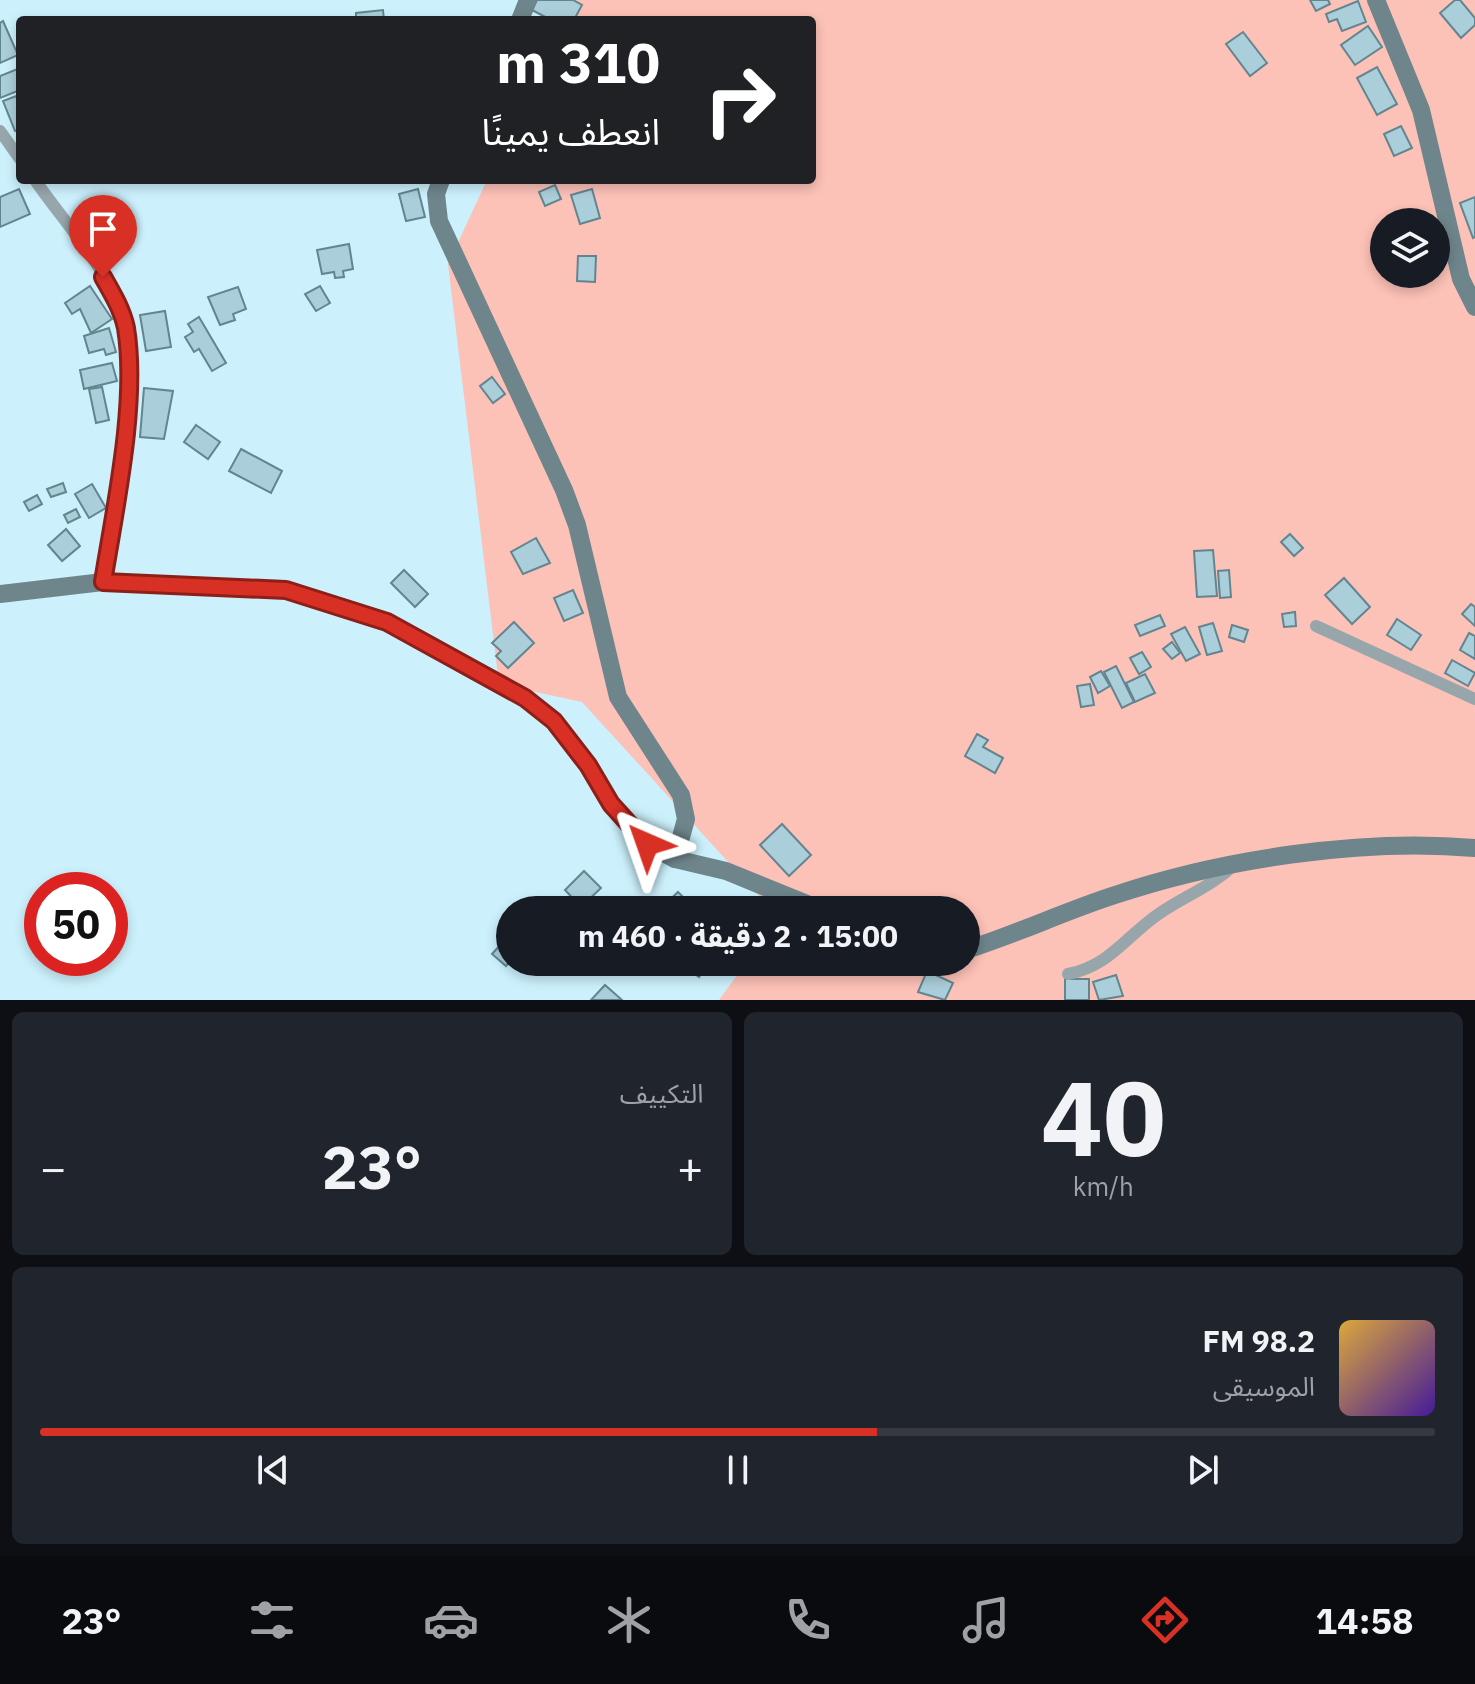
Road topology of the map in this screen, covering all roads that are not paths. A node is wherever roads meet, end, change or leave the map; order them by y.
1 (1376, 0) edge
2 (0, 131) edge
3 (16, 153) edge
4 (38, 184) edge
5 (440, 184) edge
6 (1475, 307) edge
7 (103, 582) junction
8 (0, 594) edge
9 (1316, 626) dead end
10 (1475, 699) edge
11 (1475, 848) edge
12 (675, 859) junction
13 (1235, 864) junction
14 (788, 896) edge
15 (980, 945) edge
16 (1068, 974) dead end

1 - 6 main road
2 - 3 street
4 - 7 street
5 - 12 main road
7 - 8 main road
7 - 12 main road
9 - 10 street
11 - 13 main road
12 - 14 main road
13 - 15 main road
13 - 16 street

